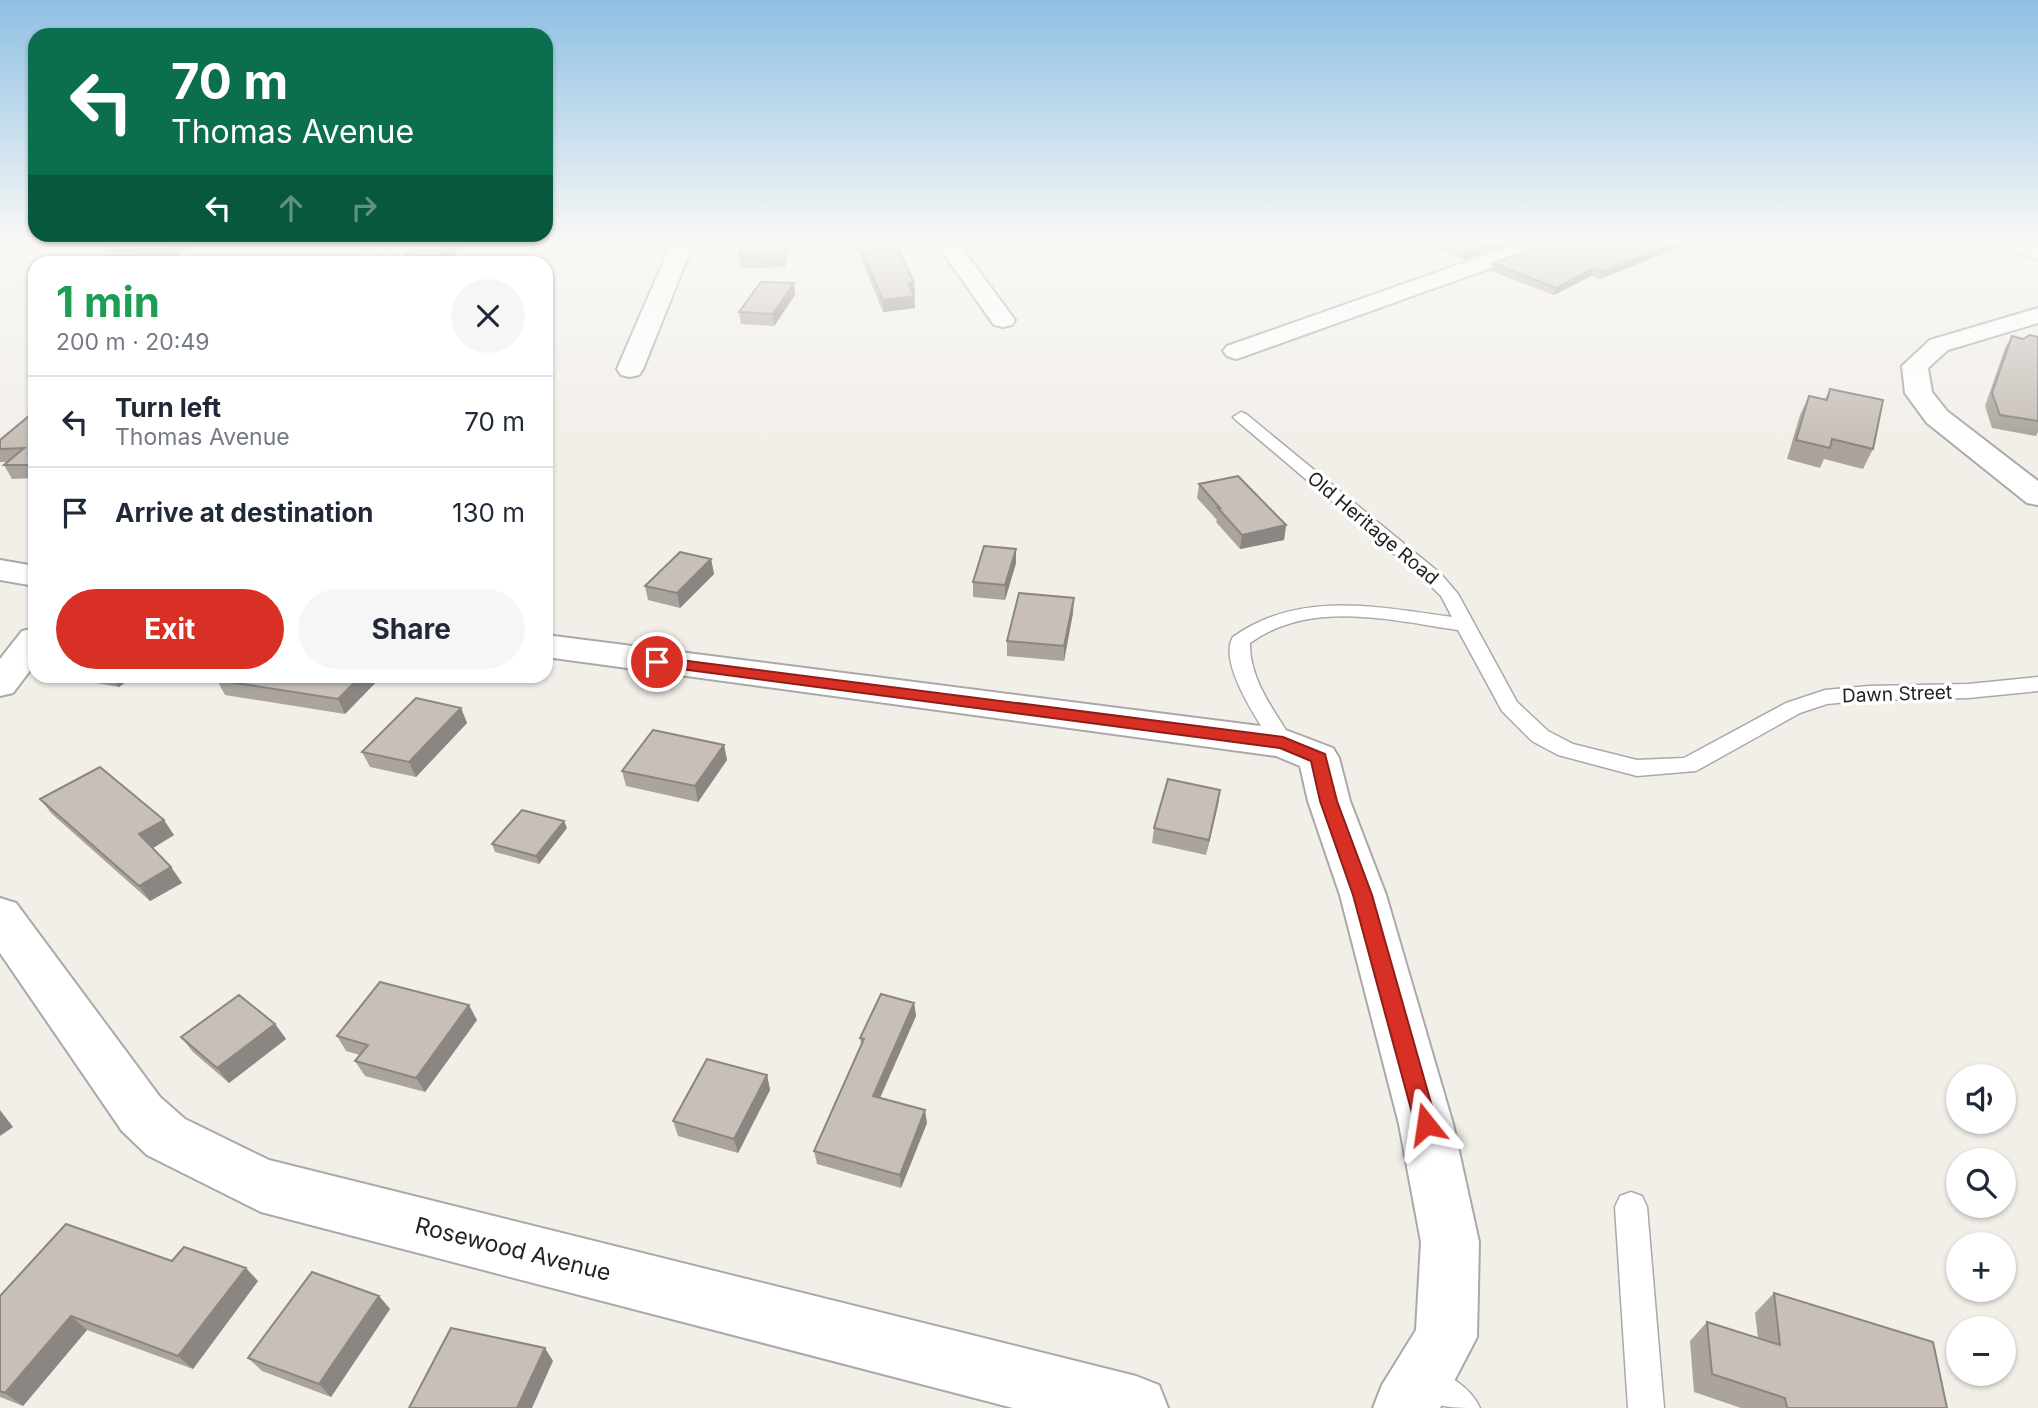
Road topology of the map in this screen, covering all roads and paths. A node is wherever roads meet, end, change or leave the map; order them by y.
1 (655, 310) edge
2 (996, 310) edge
3 (1352, 310) edge
4 (2038, 316) edge
5 (1003, 320) dead end
6 (1236, 351) dead end
7 (630, 369) dead end
8 (1241, 417) dead end
9 (2038, 496) edge
10 (0, 570) edge
11 (28, 575) edge
12 (1465, 625) junction
13 (553, 647) edge
14 (28, 648) edge
15 (0, 684) edge
16 (2038, 684) edge
17 (1301, 750) junction
18 (1688, 766) joint
19 (0, 916) edge
20 (1631, 1207) dead end
21 (1430, 1399) edge
22 (1136, 1408) edge
23 (1646, 1408) edge

1 - 7 street
2 - 5 street
3 - 6 street
4 - 9 street
8 - 12 lane, Old Heritage Road
10 - 11 street
12 - 17 lane
12 - 18 lane, Old Heritage Road
13 - 17 street
14 - 15 street
16 - 18 lane, Dawn Street
17 - 21 street
19 - 22 street, Rosewood Avenue
20 - 23 lane

